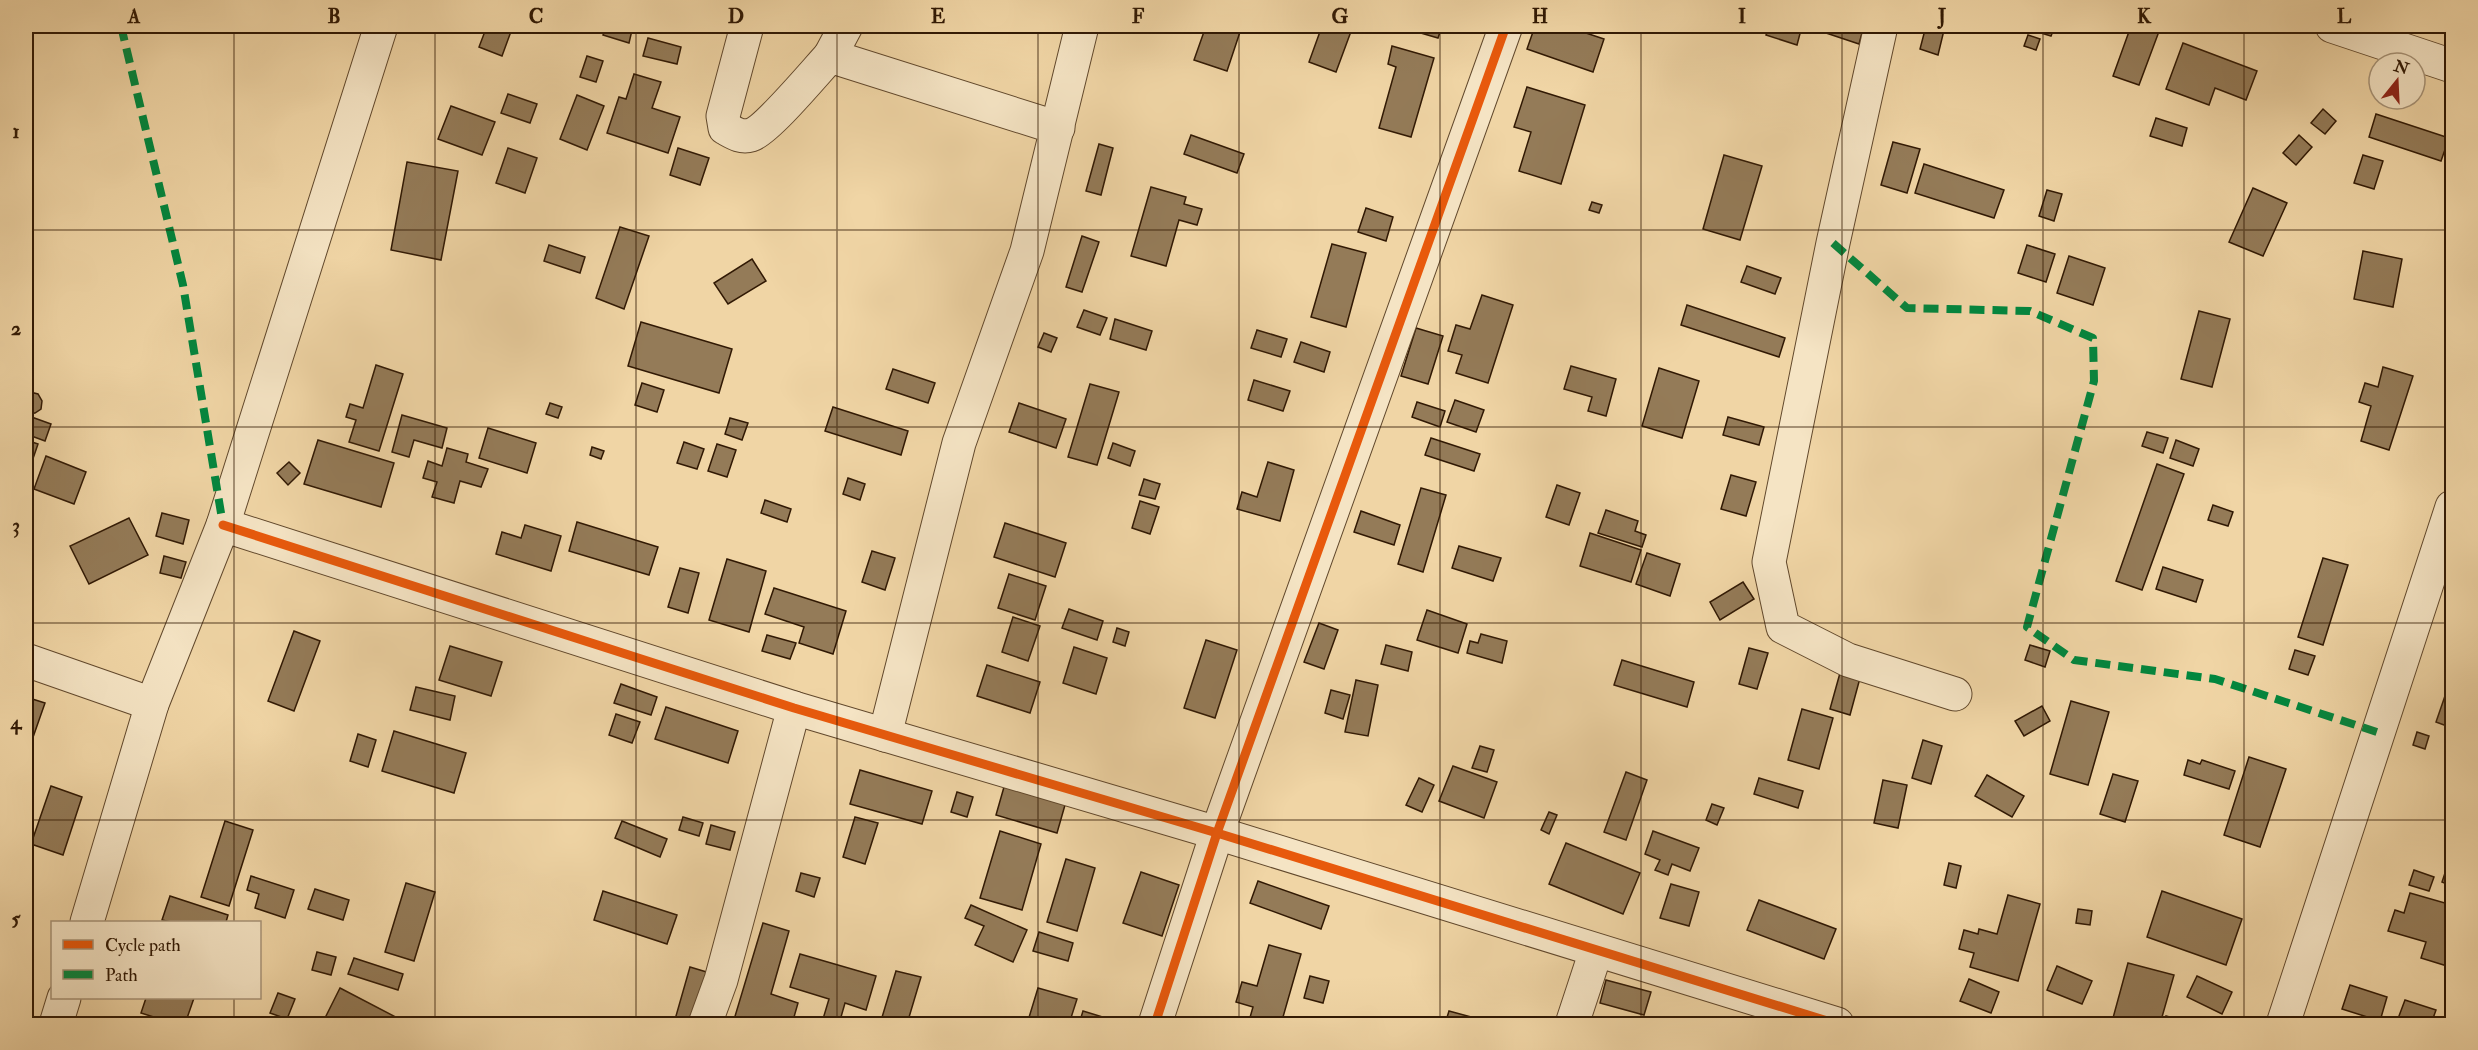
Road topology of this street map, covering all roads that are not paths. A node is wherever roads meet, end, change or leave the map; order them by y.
1 (381, 26) edge
2 (747, 26) edge
3 (846, 26) edge
4 (1082, 26) edge
5 (1506, 26) edge
6 (1881, 26) edge
7 (2332, 26) edge
8 (830, 56) junction
9 (2452, 66) edge
10 (1058, 128) junction
11 (2452, 507) edge
12 (223, 525) junction
13 (26, 660) edge
14 (1955, 694) dead end
15 (152, 704) junction
16 (795, 708) junction
17 (885, 735) junction
18 (1217, 833) junction
19 (87, 921) edge
20 (1596, 951) junction
21 (64, 999) edge
22 (56, 1024) edge
23 (705, 1024) edge
24 (1155, 1024) edge
25 (1572, 1024) edge
26 (1837, 1024) edge
27 (2283, 1024) edge

1 - 12 street
2 - 8 street
3 - 8 street
4 - 10 street
5 - 18 street
6 - 14 street
7 - 9 street
8 - 10 street
10 - 17 street
11 - 27 street
12 - 15 street
12 - 16 street
13 - 15 street
15 - 19 street
16 - 17 street
16 - 23 street
17 - 18 street
18 - 20 street
18 - 24 street
20 - 25 street
20 - 26 street
21 - 22 street

